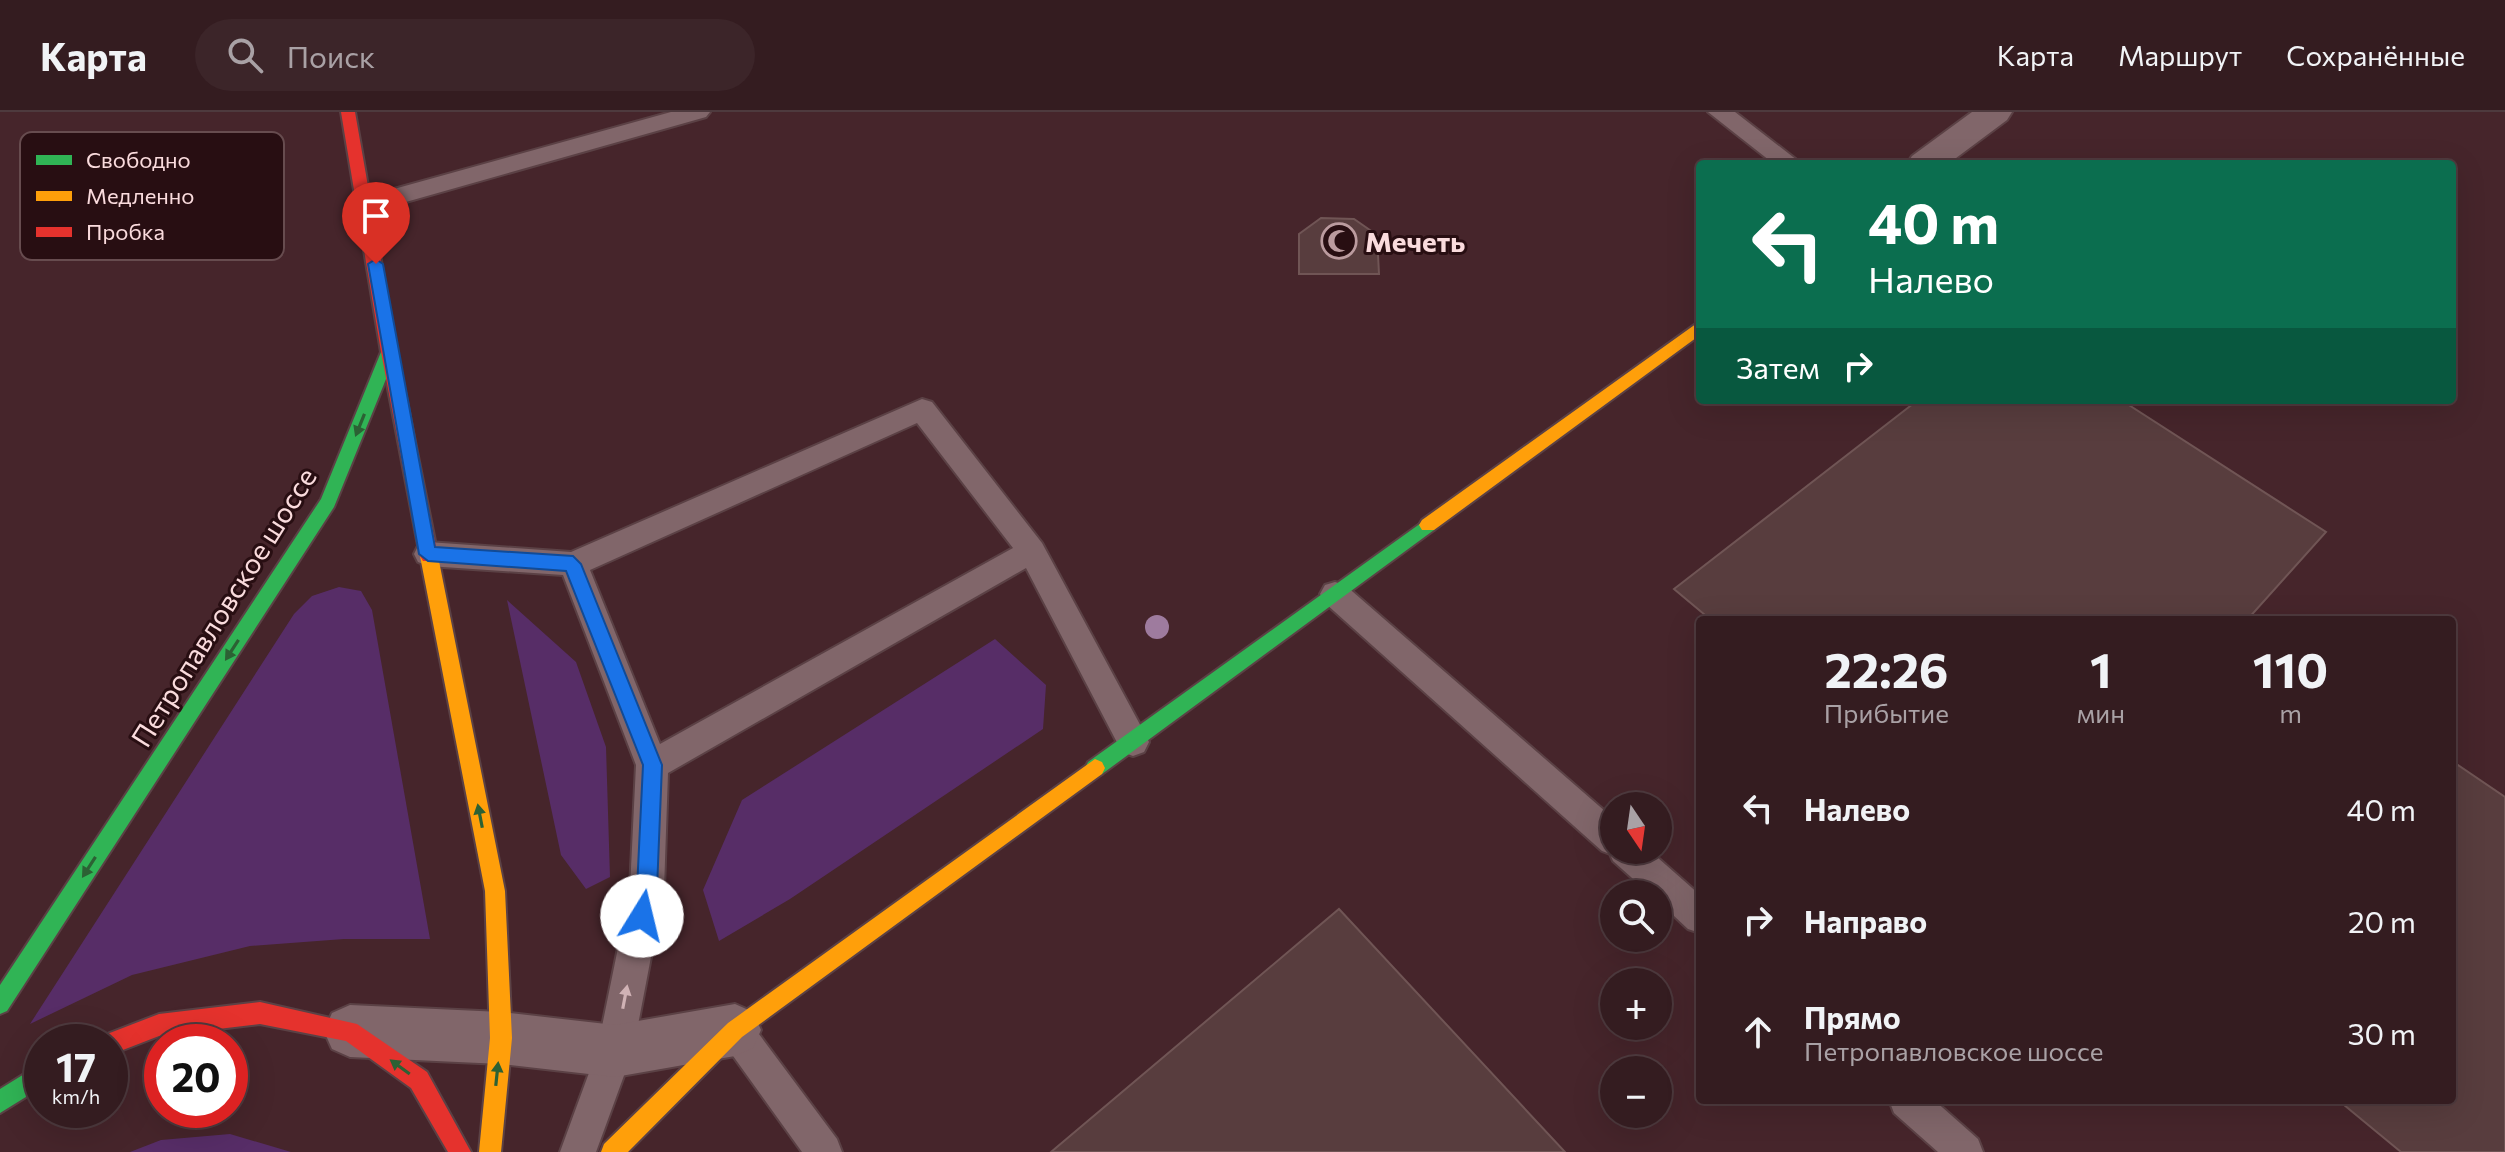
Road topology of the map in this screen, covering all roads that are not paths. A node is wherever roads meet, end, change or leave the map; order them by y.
1 (348, 112) edge
2 (698, 112) edge
3 (1720, 112) edge
4 (1995, 112) edge
5 (1785, 160) edge
6 (1929, 160) edge
7 (367, 205) junction
8 (1696, 330) edge
9 (389, 352) junction
10 (1032, 551) junction
11 (428, 554) junction
12 (573, 564) junction
13 (1335, 594) junction
14 (1133, 742) junction
15 (652, 765) junction
16 (1600, 828) edge
17 (1641, 864) edge
18 (1696, 913) edge
19 (0, 1004) edge
20 (735, 1030) junction
21 (350, 1031) junction
22 (128, 1037) edge
23 (501, 1038) junction
24 (615, 1051) junction
25 (24, 1086) edge
26 (0, 1102) edge
27 (1911, 1104) edge
28 (460, 1152) edge
29 (490, 1152) edge
30 (578, 1152) edge
31 (612, 1152) edge
32 (824, 1152) edge
33 (1965, 1152) edge

1 - 7 main road
2 - 7 lane
3 - 5 lane
4 - 6 street
7 - 9 main road
8 - 13 main road
9 - 11 main road
9 -> 19 main road, Петропавловское шоссе
10 - 12 lane
10 - 14 lane
10 - 15 lane
11 - 12 lane
23 -> 11 main road
12 - 15 lane
13 - 14 main road
13 - 16 lane
14 - 20 main road
24 -> 15 lane
17 - 18 lane
20 - 24 street
20 - 31 main road
20 - 32 lane
21 - 22 main road
21 - 23 street
28 -> 21 main road
23 - 24 street
29 -> 23 main road
24 - 30 lane
25 - 26 main road
27 - 33 lane

